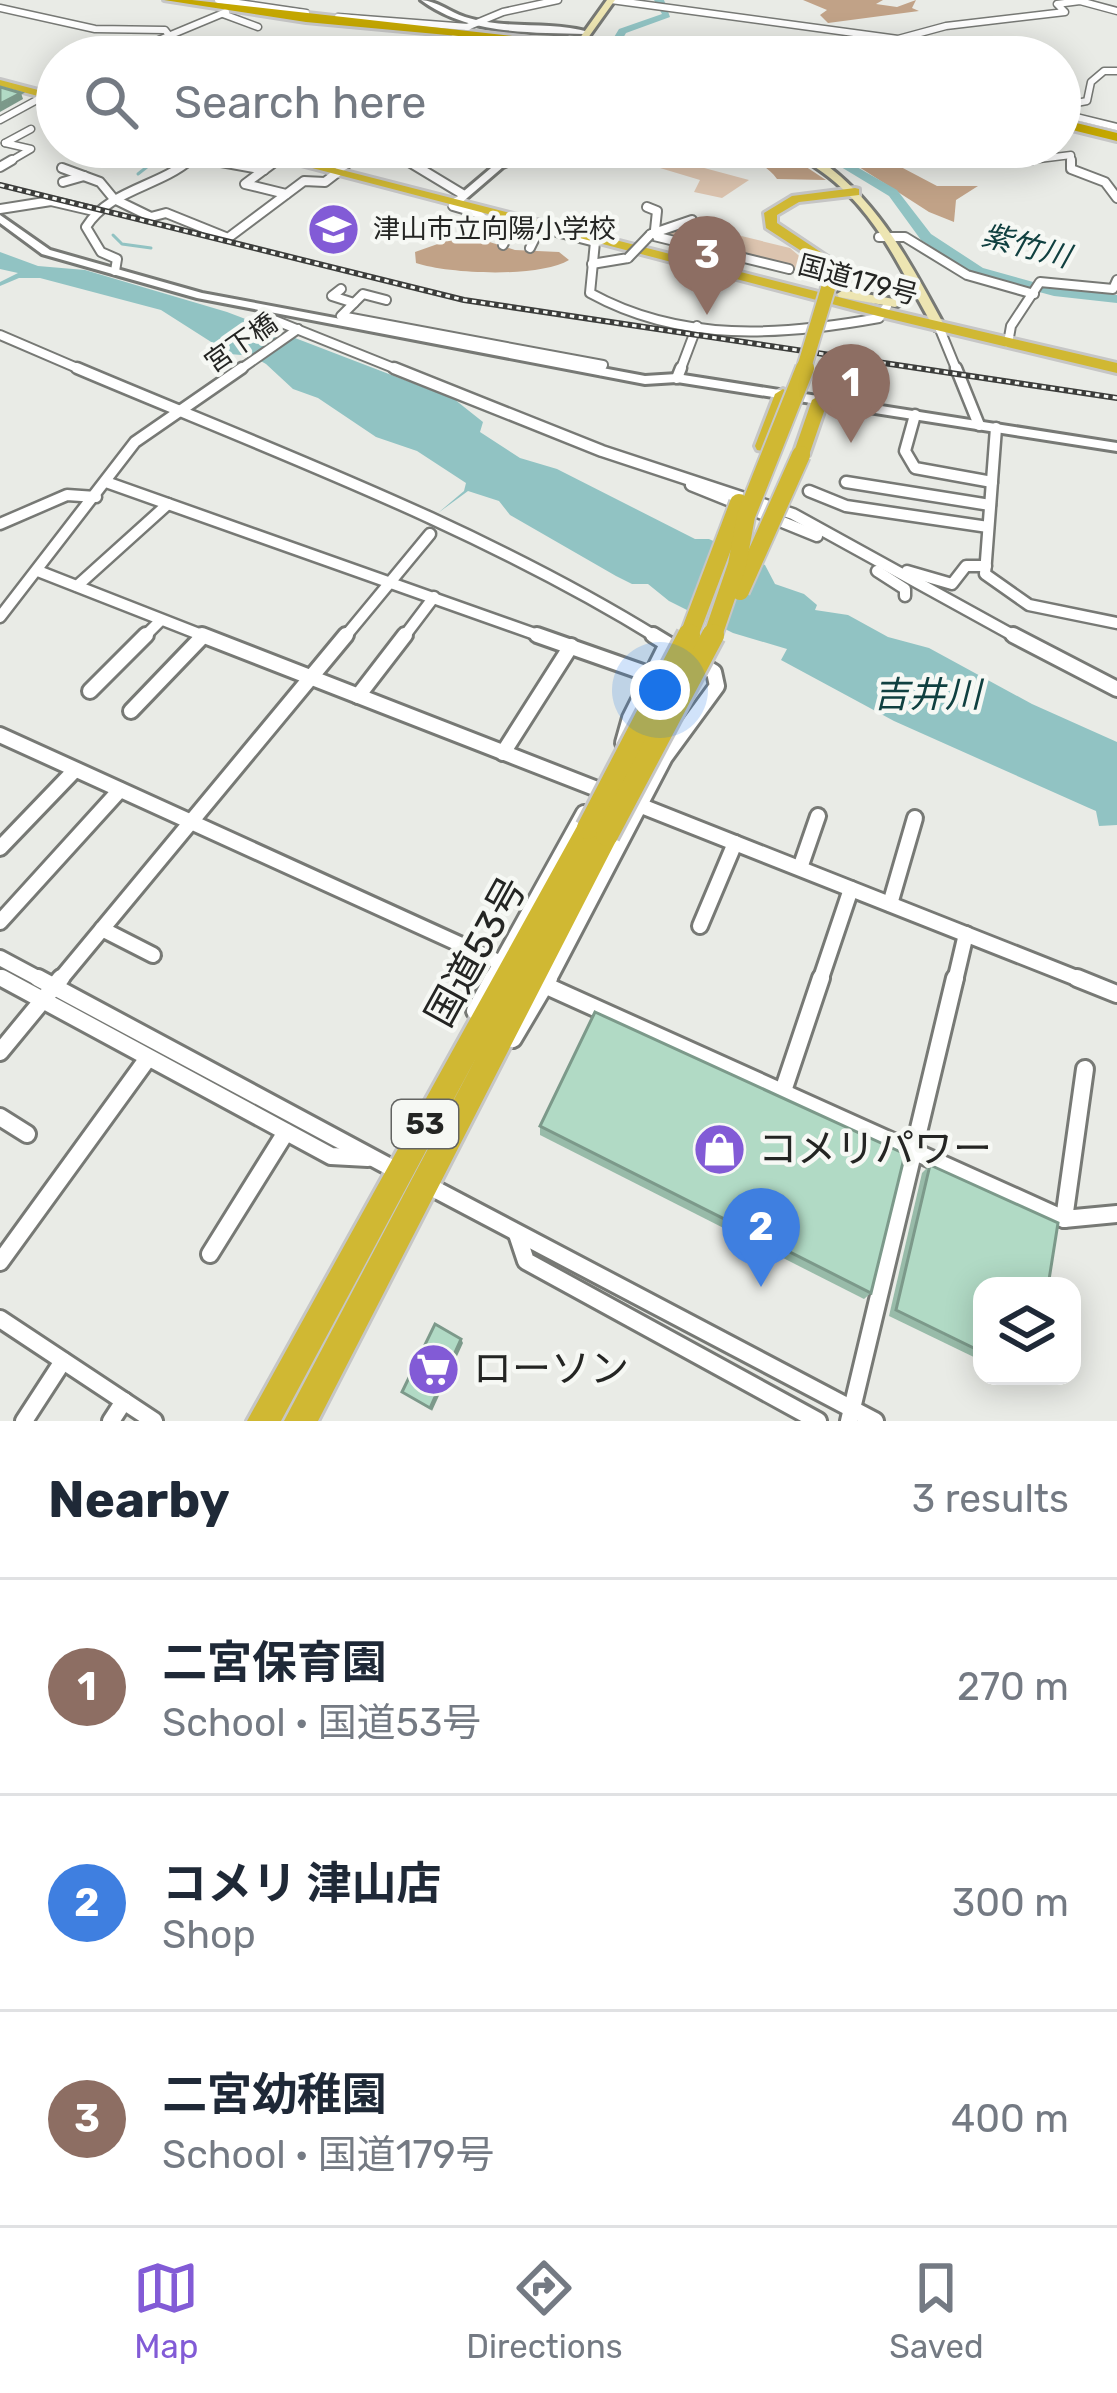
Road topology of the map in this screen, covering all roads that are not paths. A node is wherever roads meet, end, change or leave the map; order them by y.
1 (169, 0) edge
2 (189, 0) edge
3 (218, 0) edge
4 (297, 0) edge
5 (425, 0) edge
6 (558, 0) edge
7 (611, 0) edge
8 (248, 2) edge
9 (0, 8) edge
10 (277, 9) junction
11 (1117, 11) edge
12 (470, 25) junction
13 (258, 27) dead end
14 (585, 32) junction
15 (171, 35) joint
16 (453, 36) edge
17 (463, 36) edge
18 (582, 36) edge
19 (876, 36) edge
20 (909, 36) edge
21 (1117, 71) edge
22 (0, 86) edge
23 (36, 93) edge
24 (36, 103) edge
25 (1081, 104) edge
26 (0, 120) edge
27 (1081, 122) edge
28 (1081, 125) edge
29 (31, 129) dead end
30 (1117, 134) edge
31 (3, 144) edge
32 (0, 167) edge
33 (62, 168) dead end
34 (178, 168) edge
35 (256, 168) edge
36 (267, 168) edge
37 (337, 168) joint
38 (418, 168) edge
39 (498, 168) edge
40 (826, 168) edge
41 (1071, 168) edge
42 (264, 170) junction
43 (84, 176) junction
44 (63, 182) dead end
45 (855, 192) junction
46 (286, 194) junction
47 (1117, 198) edge
48 (113, 199) junction
49 (460, 199) junction
50 (647, 207) dead end
51 (98, 212) junction
52 (0, 213) edge
53 (692, 220) dead end
54 (512, 228) junction
55 (540, 228) junction
56 (0, 229) edge
57 (652, 232) junction
58 (16, 233) junction
59 (883, 237) junction
60 (598, 238) junction
61 (503, 245) dead end
62 (530, 248) dead end
63 (592, 264) junction
64 (789, 269) dead end
65 (115, 271) junction
66 (1117, 280) edge
67 (908, 288) junction
68 (340, 289) dead end
69 (1037, 289) junction
70 (836, 290) junction
71 (386, 300) dead end
72 (354, 303) junction
73 (885, 309) junction
74 (262, 310) junction
75 (932, 319) junction
76 (373, 326) junction
77 (697, 326) junction
78 (298, 329) junction
79 (0, 335) edge
80 (1009, 339) junction
81 (1117, 358) edge
82 (1117, 368) edge
83 (677, 378) junction
84 (783, 394) junction
85 (820, 400) junction
86 (176, 414) junction
87 (915, 415) junction
88 (979, 425) junction
89 (996, 428) junction
90 (1117, 447) edge
91 (635, 461) junction
92 (106, 482) junction
93 (846, 482) dead end
94 (992, 482) junction
95 (809, 491) dead end
96 (96, 497) junction
97 (168, 504) junction
98 (990, 506) junction
99 (0, 524) edge
100 (988, 527) junction
101 (430, 534) dead end
102 (846, 550) junction
103 (865, 555) junction
104 (986, 566) junction
105 (38, 571) junction
106 (391, 582) junction
107 (77, 586) junction
108 (905, 596) dead end
109 (434, 597) junction
110 (0, 617) edge
111 (161, 620) junction
112 (1117, 623) edge
113 (702, 632) junction
114 (203, 636) junction
115 (572, 646) junction
116 (665, 646) junction
117 (651, 675) junction
118 (311, 679) junction
119 (1117, 689) edge
120 (90, 691) dead end
121 (358, 696) junction
122 (131, 711) dead end
123 (0, 735) edge
124 (623, 742) junction
125 (503, 753) junction
126 (664, 757) junction
127 (75, 770) junction
128 (597, 789) junction
129 (120, 790) junction
130 (639, 805) junction
131 (818, 816) dead end
132 (915, 818) dead end
133 (190, 823) junction
134 (598, 832) junction
135 (736, 843) junction
136 (0, 848) edge
137 (800, 868) junction
138 (851, 889) junction
139 (890, 904) junction
140 (0, 922) edge
141 (700, 926) dead end
142 (103, 929) junction
143 (966, 934) junction
144 (153, 956) dead end
145 (0, 958) edge
146 (522, 974) junction
147 (0, 977) edge
148 (56, 986) junction
149 (1117, 994) edge
150 (43, 1000) junction
151 (0, 1052) edge
152 (148, 1058) junction
153 (1085, 1069) dead end
154 (782, 1094) junction
155 (0, 1118) edge
156 (286, 1132) junction
157 (27, 1134) dead end
158 (915, 1154) junction
159 (399, 1171) junction
160 (1117, 1214) edge
161 (1064, 1219) junction
162 (517, 1233) junction
163 (210, 1254) dead end
164 (0, 1262) edge
165 (0, 1319) edge
166 (63, 1361) junction
167 (124, 1401) junction
168 (850, 1415) edge
169 (24, 1421) edge
170 (111, 1421) edge
171 (154, 1421) edge
172 (263, 1421) edge
173 (301, 1421) edge
174 (818, 1421) edge
175 (875, 1421) edge

1 - 16 highway
2 - 17 highway
3 - 8 street
4 - 10 street
5 - 12 street
6 - 12 street
7 - 14 main road
7 - 19 street
8 - 10 street
9 - 15 street
10 - 12 street
11 - 20 street
12 - 14 street
13 - 15 street
14 - 18 main road
21 - 25 street
22 - 23 highway
24 - 26 street
27 - 30 highway
28 - 30 highway
29 - 31 street
31 - 32 street
33 - 43 street
34 - 48 street
35 - 42 street
36 - 42 street
37 - 46 street
37 - 49 highway, 国道179号
38 - 49 street
39 - 49 street
40 - 45 main road
41 - 47 street
42 - 46 street
43 - 44 street
43 - 48 street
45 - 59 main road
45 - 70 highway
46 - 48 street
48 - 51 street
49 - 54 street
49 - 60 highway, 国道179号
50 - 57 street
51 - 52 street
51 - 65 street
52 - 58 street
53 - 57 street
54 - 55 street
54 - 61 street
55 - 60 street
55 - 62 street
56 - 58 street
57 - 63 street, bridge
57 - 64 street
58 - 65 street
59 - 67 main road
59 - 69 street
59 - 75 main road
60 - 63 street
60 - 70 highway, 国道179号
60 - 73 highway, 国道179号
63 - 77 street
65 - 74 street
66 - 69 street
67 - 70 main road
67 - 75 main road
68 - 72 street
69 - 80 street
70 - 73 highway, 国道179号
70 - 113 highway, 国道53号 / 53, bridge
71 - 72 street
72 - 76 street
73 - 75 highway, 国道179号
73 - 77 street
74 - 76 street
74 - 78 street
75 - 80 highway, 国道179号
75 - 88 street
76 - 83 street
77 - 83 street
78 - 86 street, 宮下橋
78 - 91 street
79 - 86 street
80 - 81 highway, 国道179号
80 - 82 highway, 国道179号
83 - 84 street
84 - 85 street
84 - 113 highway, bridge
85 - 87 street
85 - 113 highway, bridge
86 - 92 street, 宮下橋
86 - 116 street
87 - 88 street
87 - 94 street
88 - 89 street
89 - 90 street
89 - 94 street
91 - 102 street
91 - 103 street
92 - 96 street, 宮下橋
92 - 97 street
93 - 98 street
94 - 98 street
95 - 100 street
96 - 99 street
96 - 105 street, 宮下橋
97 - 106 street
97 - 107 street
98 - 100 street
100 - 104 street
101 - 106 street
102 - 103 street
102 - 108 street
103 - 104 street
103 - 119 street
104 - 112 street
105 - 107 street
105 - 110 street, 宮下橋
106 - 109 street
106 - 118 street
107 - 111 street
109 - 115 street
109 - 121 street
111 - 114 street
111 - 120 street
113 - 134 highway, 国道53号 / 53, bridge
114 - 118 street
114 - 122 street
115 - 117 street
115 - 125 street
116 - 117 street
116 - 126 street
117 - 124 street
118 - 121 street
118 - 133 street
121 - 125 street
123 - 127 street
124 - 126 street
124 - 128 street
125 - 128 street
126 - 130 street
127 - 129 street
127 - 136 street
128 - 146 street
129 - 133 street
129 - 140 street
130 - 135 street
130 - 146 street
131 - 137 street
132 - 139 street
133 - 142 street
133 - 146 street
134 - 146 highway, 国道53号 / 53
134 - 146 highway, 国道53号 / 53
135 - 137 street
135 - 141 street
137 - 138 street
138 - 139 street
138 - 154 street
139 - 143 street
142 - 144 street
142 - 148 street
143 - 149 street
143 - 158 street
145 - 148 street
146 - 154 street
146 - 159 highway, 国道53号 / 53
146 - 159 highway, 国道53号 / 53
147 - 150 street
148 - 150 street
148 - 159 street
150 - 151 street
150 - 152 street
152 - 156 street
152 - 164 street
153 - 161 street
154 - 158 street
155 - 157 street
156 - 159 street
156 - 163 street
158 - 161 street
158 - 168 street
159 - 162 street
159 - 172 highway, 国道53号 / 53
159 - 173 highway, 国道53号 / 53
160 - 161 street
162 - 168 street
162 - 174 street
165 - 166 street
166 - 167 street
166 - 169 street
167 - 170 street
167 - 171 street
168 - 175 street

